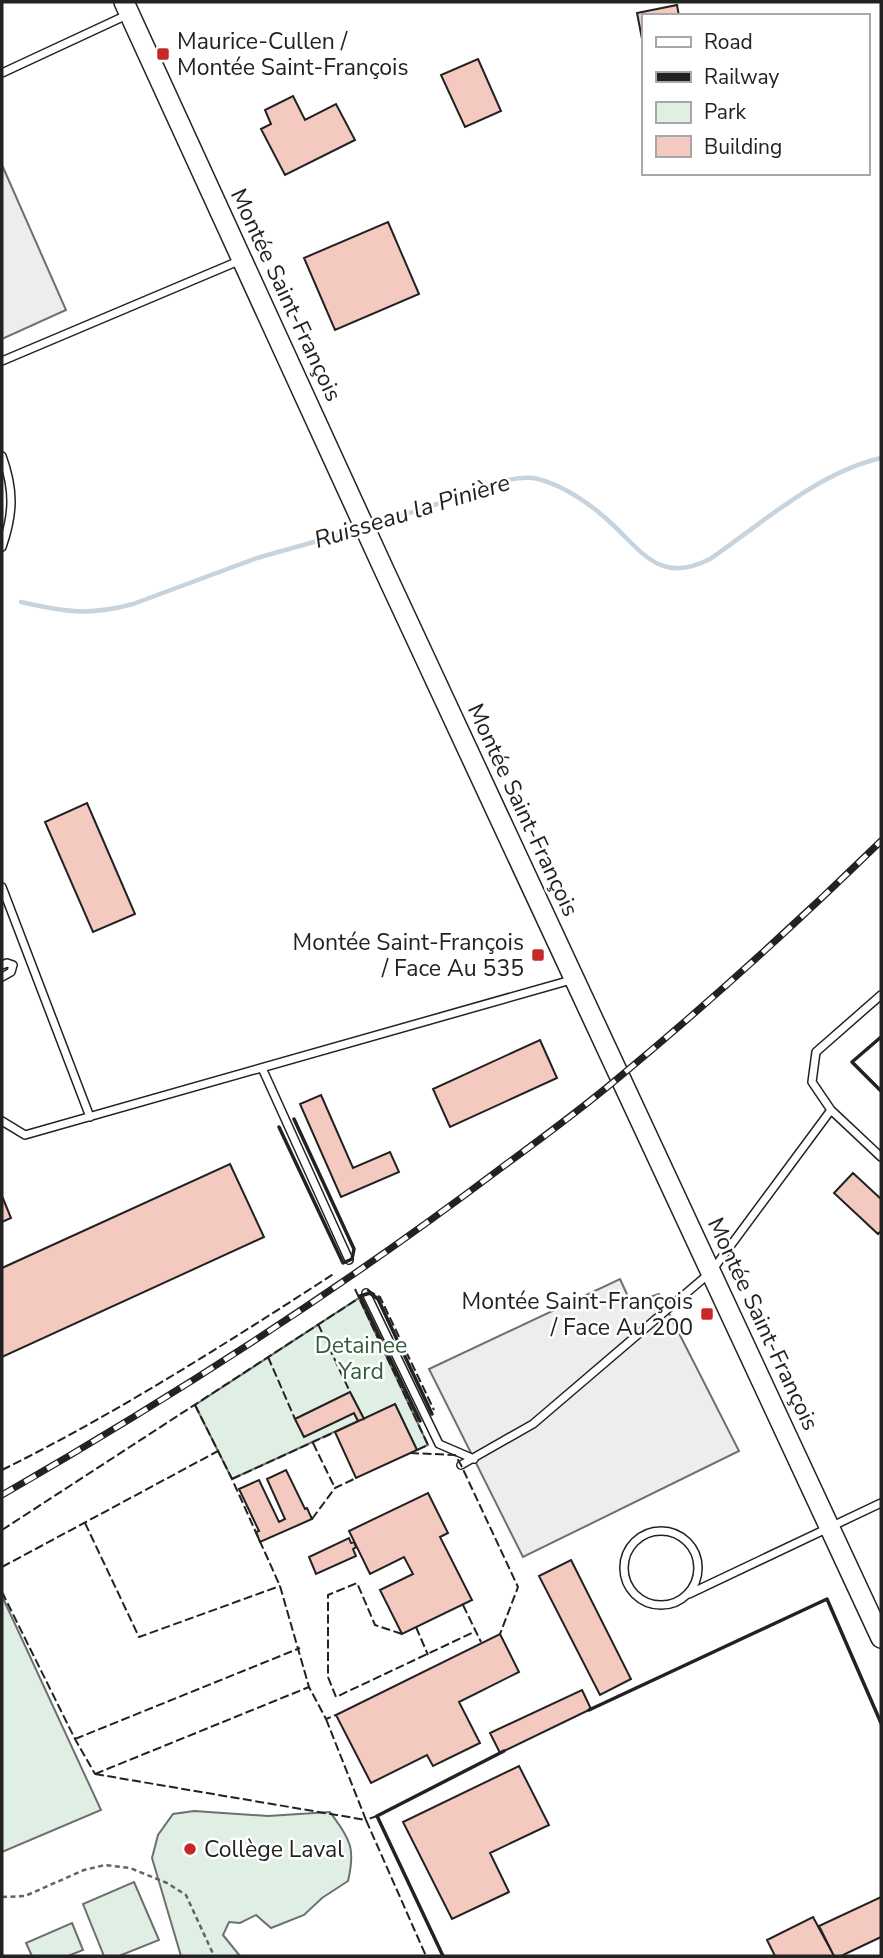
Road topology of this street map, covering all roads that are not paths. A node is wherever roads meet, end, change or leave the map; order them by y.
1 (127, 8) edge
2 (2, 72) edge
3 (242, 259) junction
4 (2, 361) edge
5 (2, 456) edge
6 (2, 547) edge
7 (2, 887) edge
8 (29, 959) junction
9 (2, 965) edge
10 (13, 965) junction
11 (2, 977) edge
12 (575, 979) junction
13 (881, 995) edge
14 (262, 1068) junction
15 (831, 1110) junction
16 (90, 1117) junction
17 (2, 1121) edge
18 (881, 1157) edge
19 (349, 1260) dead end
20 (711, 1272) junction
21 (366, 1293) dead end
22 (474, 1459) junction
23 (461, 1465) dead end
24 (881, 1503) edge
25 (830, 1527) junction
26 (687, 1595) junction
27 (881, 1637) edge

1 - 2 lane
1 - 3 street, Montée Saint-François
3 - 4 lane
3 - 12 street, Montée Saint-François
5 - 6 lane
7 - 8 lane
8 - 10 lane
8 - 16 lane
9 - 10 lane
10 - 11 lane
12 - 14 lane
12 - 20 street, Montée Saint-François
13 - 15 lane
14 - 16 lane
14 - 19 lane
15 - 18 lane
15 - 20 lane
16 - 17 lane
20 - 22 lane
20 - 25 street, Montée Saint-François
21 - 22 lane
22 - 23 lane
24 - 25 lane
25 - 26 lane
25 - 27 street, Montée Saint-François
26 - 26 lane

